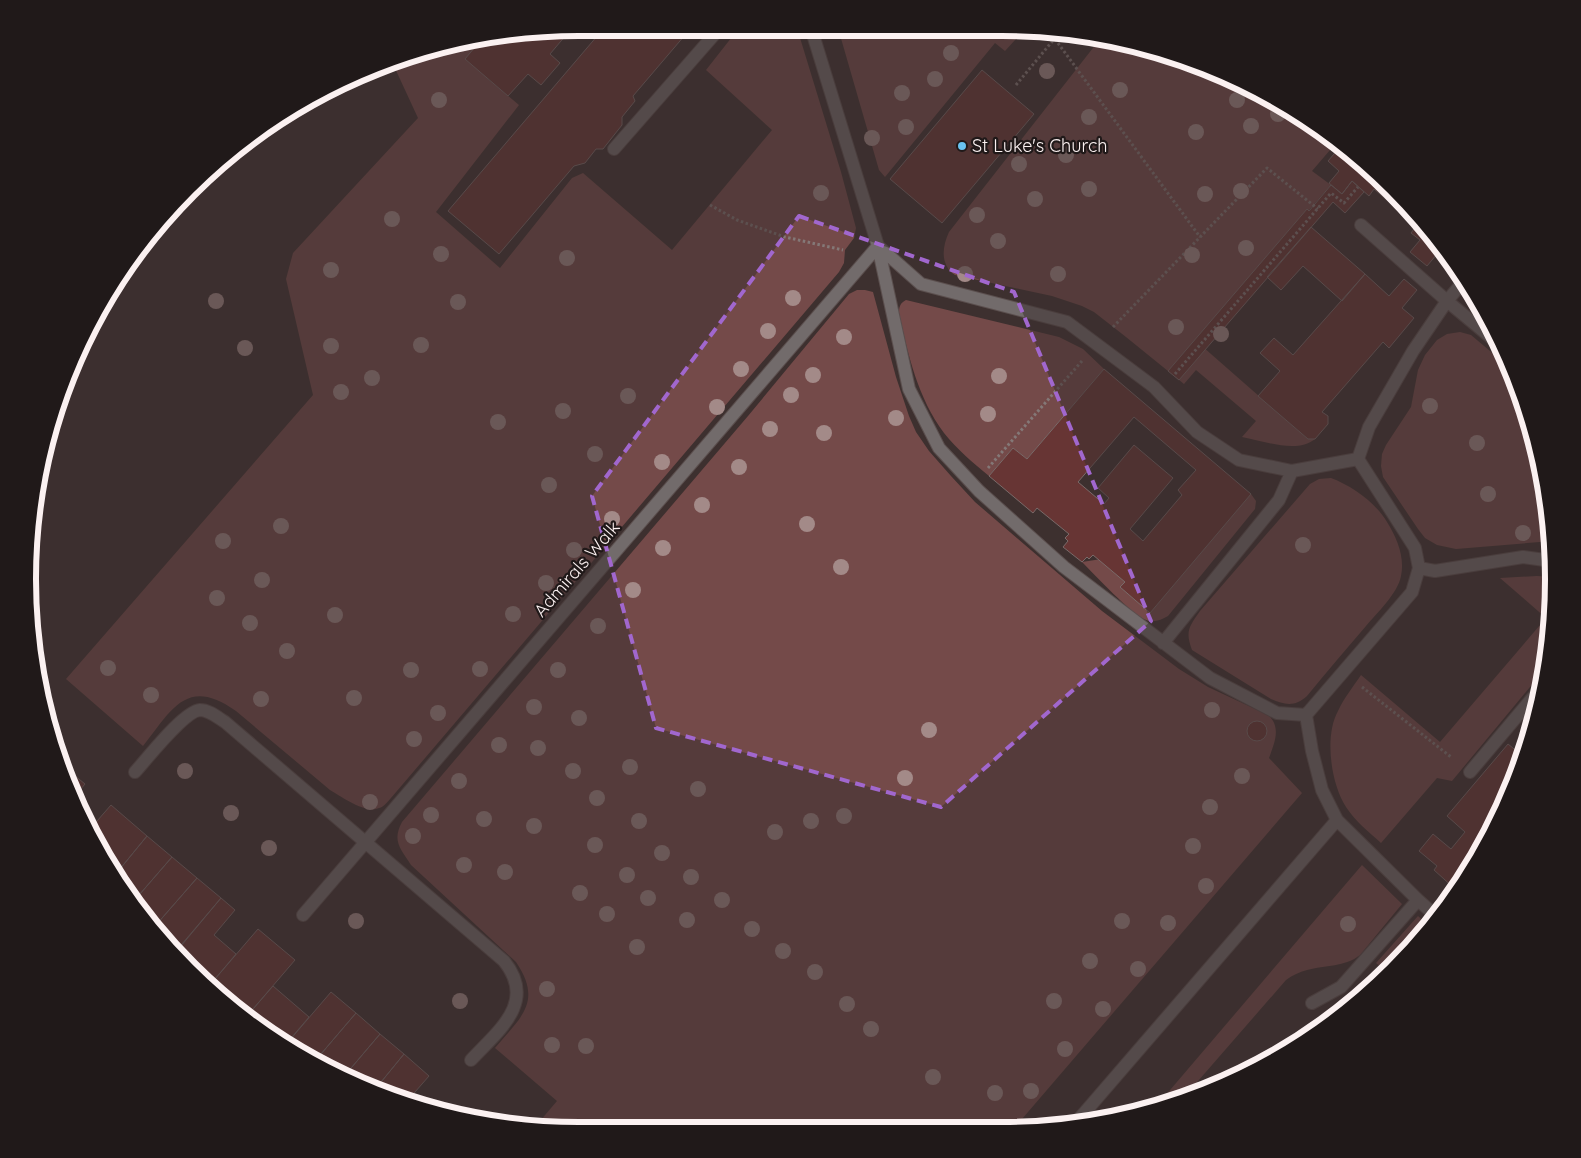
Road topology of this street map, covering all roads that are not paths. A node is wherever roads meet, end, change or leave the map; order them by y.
1 (713, 36) edge
2 (813, 36) edge
3 (614, 148) dead end
4 (1361, 225) dead end
5 (878, 246) junction
6 (1459, 287) edge
7 (1447, 301) junction
8 (1486, 333) edge
9 (1358, 459) junction
10 (1292, 471) junction
11 (1544, 560) edge
12 (1419, 568) junction
13 (1163, 643) junction
14 (1530, 700) edge
15 (1306, 715) junction
16 (135, 772) dead end
17 (1470, 772) road end
18 (1337, 820) junction
19 (364, 844) junction
20 (1418, 900) junction
21 (1431, 912) edge
22 (302, 915) dead end
23 (1312, 1003) dead end
24 (471, 1060) dead end
25 (1082, 1115) edge

1 - 3 lane
2 - 5 lane
4 - 7 lane
5 - 10 lane
5 - 13 lane
5 - 19 lane, Admirals Walk
6 - 7 lane
7 - 8 lane
7 - 9 lane
9 - 10 lane
9 - 12 lane
10 - 13 lane
11 - 12 lane
12 - 15 lane
13 - 15 lane
14 - 17 lane
15 - 18 lane
16 - 19 lane
18 - 20 lane
18 - 25 lane
19 - 22 lane, Admirals Walk
19 - 24 lane
20 - 21 lane
20 - 23 lane

